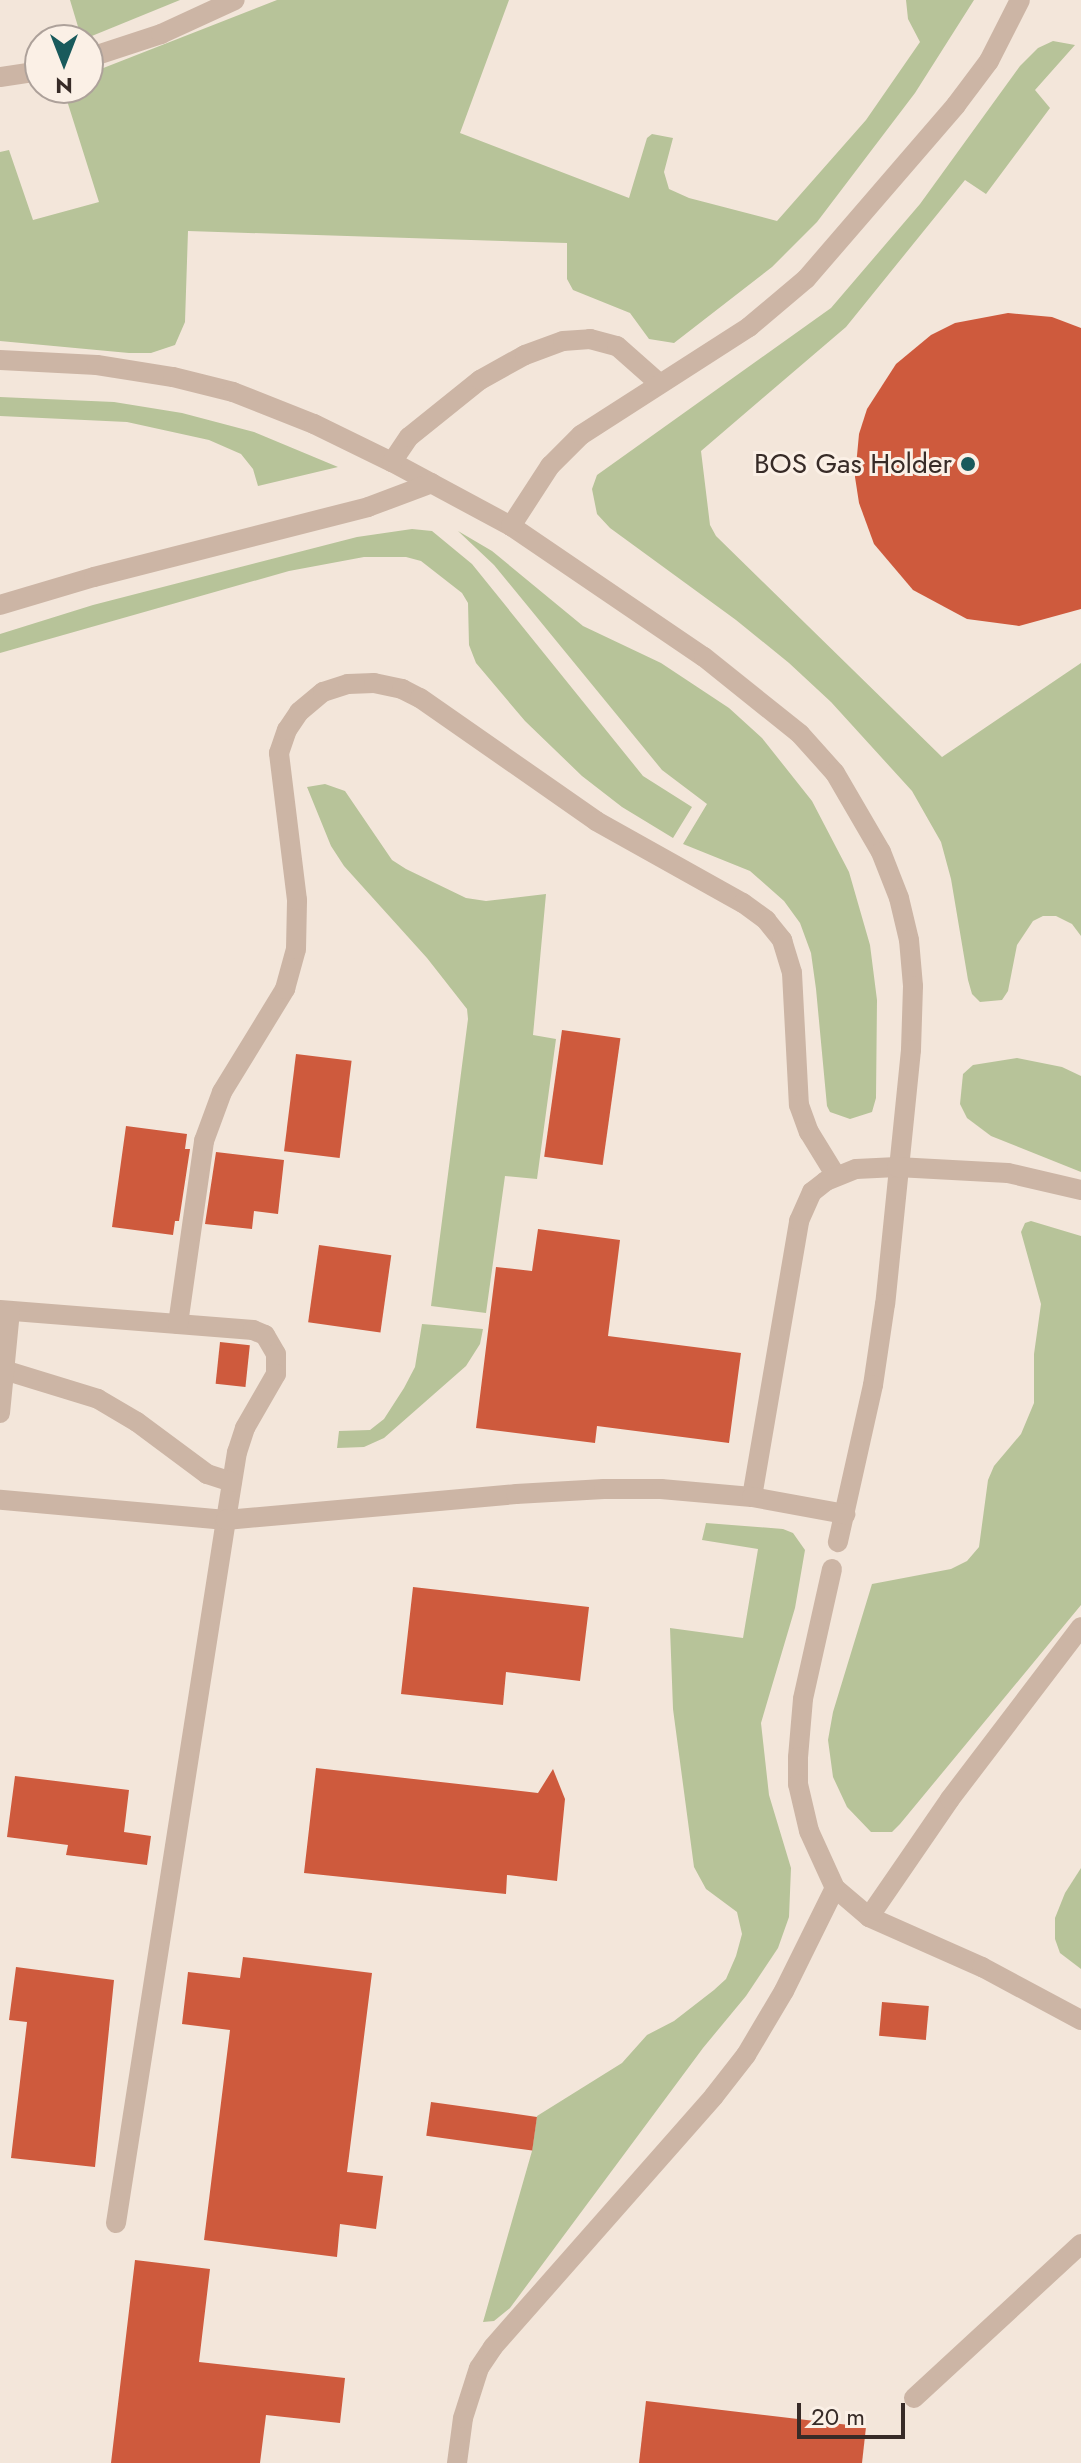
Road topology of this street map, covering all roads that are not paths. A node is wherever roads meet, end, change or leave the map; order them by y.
1 (235, 0) edge
2 (1020, 0) edge
3 (104, 53) edge
4 (24, 73) edge
5 (0, 77) edge
6 (0, 360) edge
7 (660, 384) junction
8 (392, 462) junction
9 (432, 483) junction
10 (511, 526) junction
11 (0, 605) edge
12 (897, 1167) junction
13 (836, 1176) junction
14 (1081, 1190) edge
15 (5, 1311) edge
16 (178, 1324) junction
17 (4, 1370) junction
18 (0, 1413) edge
19 (232, 1482) junction
20 (752, 1497) junction
21 (0, 1500) edge
22 (845, 1514) junction
23 (226, 1520) junction
24 (838, 1542) dead end
25 (832, 1569) dead end
26 (1081, 1627) edge
27 (835, 1888) junction
28 (869, 1917) junction
29 (1081, 2020) edge
30 (116, 2223) dead end
31 (1081, 2244) edge
32 (914, 2398) dead end
33 (457, 2463) edge

1 - 3 lane
2 - 7 lane
4 - 5 lane
6 - 8 lane
7 - 8 lane
7 - 10 lane
8 - 9 lane
9 - 10 lane
9 - 11 lane
10 - 12 lane
12 - 13 lane
12 - 14 lane
12 - 22 lane
13 - 16 lane
13 - 20 lane
15 - 16 lane
15 - 17 lane
16 - 19 lane
17 - 18 lane
17 - 19 lane
19 - 23 lane
20 - 22 lane
20 - 23 lane
21 - 23 lane
22 - 24 lane
23 - 30 lane
25 - 27 lane
26 - 28 lane
27 - 28 lane
27 - 33 lane
28 - 29 lane
31 - 32 lane

